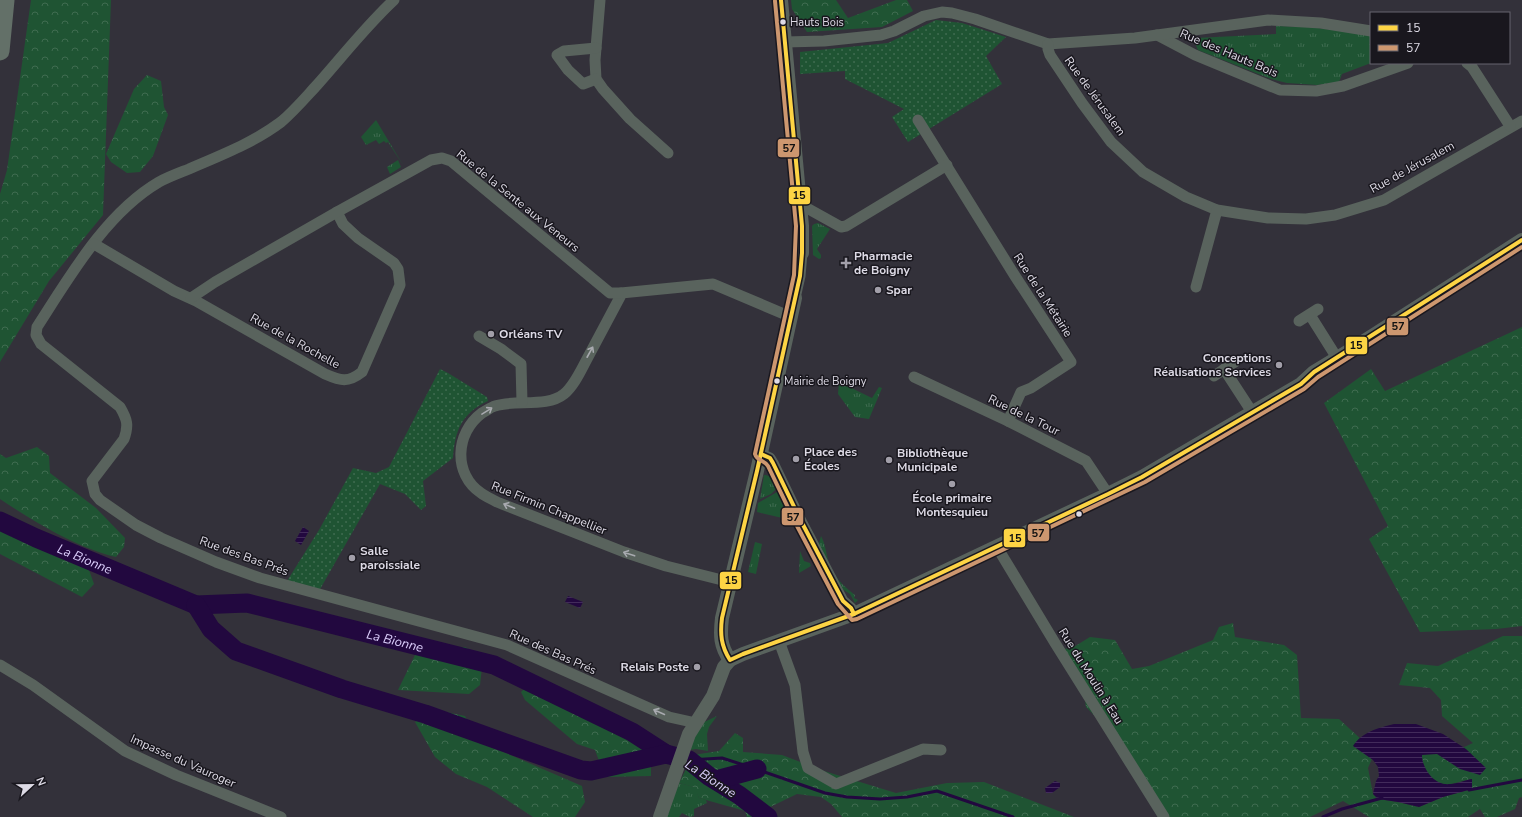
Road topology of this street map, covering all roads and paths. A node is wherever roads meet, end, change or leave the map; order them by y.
1 (5, 0) edge
2 (394, 0) edge
3 (600, 0) edge
4 (781, 0) edge
5 (1370, 31) edge
6 (1156, 35) junction
7 (785, 42) junction
8 (1048, 44) junction
9 (596, 48) junction
10 (0, 51) edge
11 (1405, 64) edge
12 (1468, 64) edge
13 (596, 79) junction
14 (918, 120) dead end
15 (1522, 121) edge
16 (1510, 126) junction
17 (668, 154) dead end
18 (947, 165) junction
19 (800, 207) junction
20 (1217, 210) junction
21 (336, 212) junction
22 (1522, 240) edge
23 (94, 244) junction
24 (802, 253) joint
25 (1196, 287) dead end
26 (621, 293) junction
27 (191, 298) junction
28 (795, 298) joint
29 (791, 317) junction
30 (1299, 321) dead end
31 (479, 336) dead end
32 (1338, 358) junction
33 (1235, 362) dead end
34 (1224, 370) junction
35 (914, 376) dead end
36 (1214, 376) dead end
37 (522, 402) junction
38 (1252, 412) junction
39 (1008, 421) junction
40 (761, 454) junction
41 (1108, 494) junction
42 (997, 547) junction
43 (730, 582) junction
44 (854, 614) junction
45 (779, 641) junction
46 (730, 660) junction
47 (0, 665) edge
48 (696, 723) junction
49 (941, 750) dead end
50 (281, 817) edge
51 (660, 817) edge
52 (1164, 817) edge

1 - 10 highway
2 - 23 street
3 - 9 street
4 - 7 street
5 - 6 street, Rue des Hauts Bois
6 - 8 street, Rue des Hauts Bois
6 - 11 street, Rue des Hauts Bois
7 - 8 street, Rue des Hauts Bois
7 - 19 street
8 - 20 street, Rue de Jérusalem
9 - 13 street
9 - 13 street
12 - 16 street
13 - 17 street
14 - 18 street, Rue de la Métairie
15 - 16 street, Rue de Jérusalem
16 - 20 street, Rue de Jérusalem
18 - 19 street
18 - 39 street, Rue de la Métairie
19 - 24 street
20 - 25 street
21 - 26 street, Rue de la Sente aux Veneurs
21 - 27 street, Rue de la Sente aux Veneurs
21 - 27 street, Rue de la Rochelle
22 - 32 street
23 - 27 street
48 -> 23 street, Rue des Bas Prés
24 - 28 street
26 - 29 street, Rue de la Sente aux Veneurs
37 -> 26 street, Rue Firmin Chappellier
28 - 29 street
29 - 40 street
30 - 32 street
31 - 37 street
32 - 38 street
33 - 34 street
34 - 36 street
34 - 38 street
35 - 39 street, Rue de la Tour
43 -> 37 street, Rue Firmin Chappellier
38 - 41 street
39 - 41 street, Rue de la Tour
40 - 43 street
40 - 44 street
41 - 42 street
42 - 44 street
42 - 52 street, Rue du Moulin à Eau
43 - 46 street
44 - 45 street
45 - 46 street
45 - 49 street
46 - 48 street
47 - 50 street, Impasse du Vauroger
48 - 51 street

